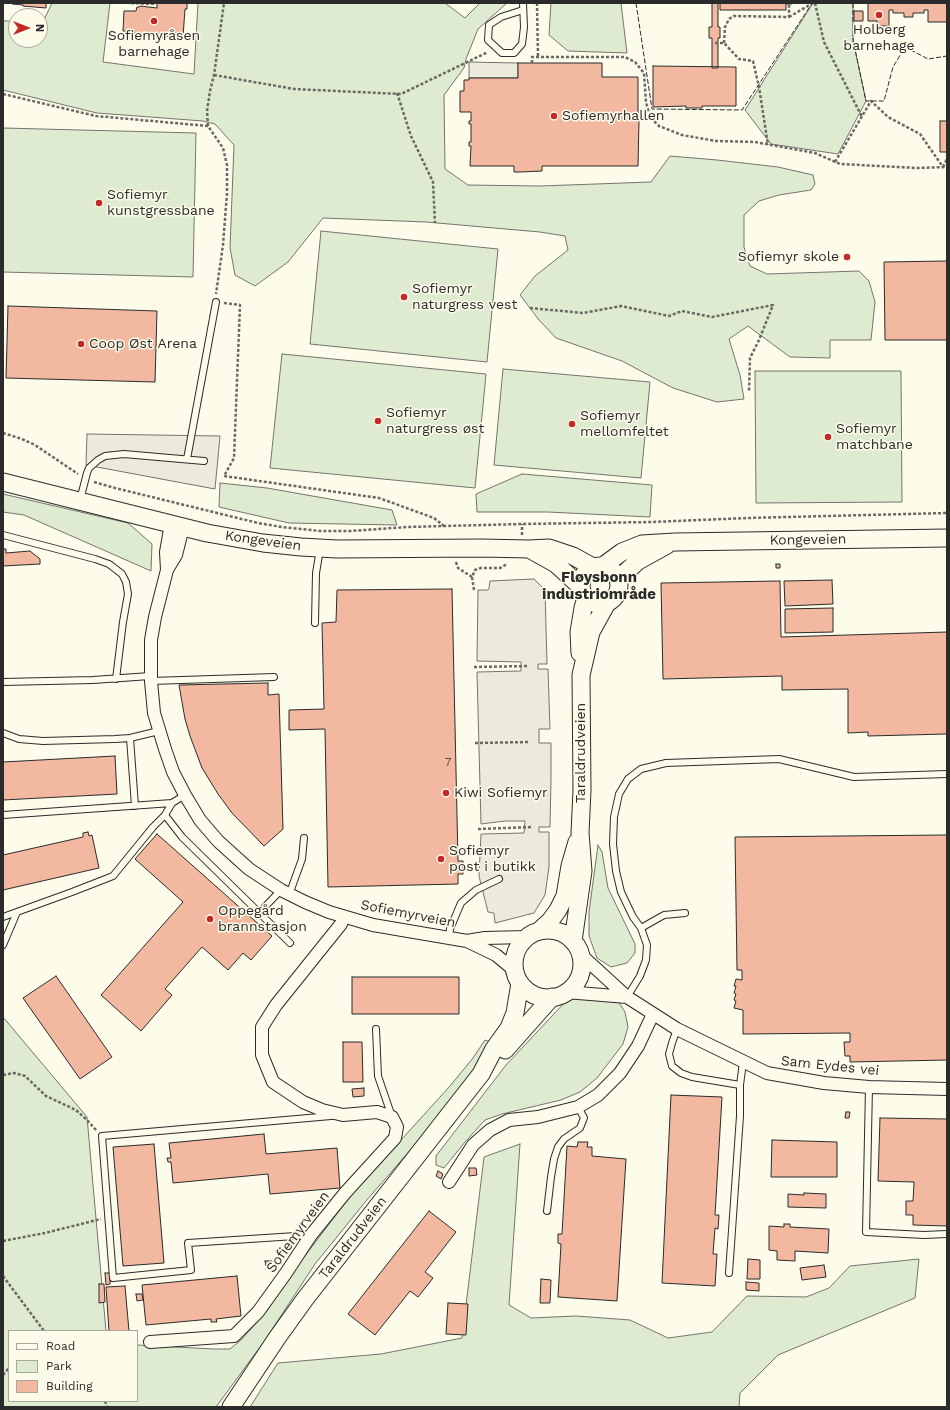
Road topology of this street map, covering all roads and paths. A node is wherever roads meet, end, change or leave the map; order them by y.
1 (131, 3) edge
2 (154, 3) edge
3 (224, 3) edge
4 (537, 3) edge
5 (814, 3) edge
6 (789, 4) dead end
7 (523, 6) edge
8 (789, 17) junction
9 (715, 43) dead end
10 (724, 43) junction
11 (496, 48) junction
12 (538, 57) junction
13 (532, 63) dead end
14 (214, 75) junction
15 (397, 93) junction
16 (3, 94) edge
17 (862, 117) junction
18 (208, 126) junction
19 (768, 145) junction
20 (947, 159) edge
21 (834, 162) junction
22 (943, 167) junction
23 (947, 167) edge
24 (435, 223) dead end
25 (216, 302) junction
26 (530, 308) dead end
27 (749, 391) dead end
28 (3, 433) edge
29 (187, 459) junction
30 (204, 461) dead end
31 (85, 478) junction
32 (3, 482) edge
33 (80, 501) junction
34 (947, 513) edge
35 (522, 524) junction
36 (177, 525) junction
37 (444, 526) junction
38 (3, 535) edge
39 (947, 538) edge
40 (670, 543) junction
41 (525, 545) junction
42 (320, 549) junction
43 (456, 562) dead end
44 (509, 562) dead end
45 (598, 566) junction
46 (472, 577) junction
47 (618, 579) junction
48 (474, 590) dead end
49 (583, 592) junction
50 (607, 603) junction
51 (315, 624) dead end
52 (529, 666) dead end
53 (474, 667) dead end
54 (582, 673) junction
55 (274, 677) dead end
56 (116, 679) junction
57 (151, 679) junction
58 (3, 682) edge
59 (159, 732) junction
60 (3, 733) edge
61 (130, 738) junction
62 (530, 742) dead end
63 (475, 743) dead end
64 (947, 774) edge
65 (185, 795) junction
66 (172, 803) junction
67 (135, 806) junction
68 (3, 815) edge
69 (165, 815) junction
70 (532, 827) dead end
71 (478, 829) dead end
72 (580, 833) junction
73 (304, 838) dead end
74 (499, 879) dead end
75 (285, 892) junction
76 (17, 912) junction
77 (259, 913) junction
78 (685, 913) dead end
79 (3, 917) edge
80 (344, 917) junction
81 (641, 928) junction
82 (533, 934) junction
83 (449, 937) junction
84 (467, 941) junction
85 (290, 943) dead end
86 (3, 945) edge
87 (576, 948) junction
88 (517, 977) junction
89 (559, 995) junction
90 (627, 997) junction
91 (653, 1014) junction
92 (376, 1030) dead end
93 (677, 1030) junction
94 (743, 1062) junction
95 (481, 1074) junction
96 (3, 1076) edge
97 (740, 1085) junction
98 (869, 1087) junction
99 (947, 1089) edge
100 (578, 1107) junction
101 (343, 1115) junction
102 (392, 1117) junction
103 (102, 1136) junction
104 (449, 1182) dead end
105 (547, 1211) dead end
106 (109, 1216) junction
107 (947, 1234) edge
108 (311, 1235) junction
109 (3, 1241) edge
110 (729, 1273) dead end
111 (3, 1276) edge
112 (42, 1330) edge
113 (150, 1342) dead end
114 (231, 1407) edge

1 - 2 path
3 - 14 path
4 - 12 path
5 - 8 path
5 - 17 path
6 - 8 path
7 - 11 lane
7 - 11 lane
8 - 10 path
9 - 10 path
10 - 19 path
11 - 15 path
12 - 13 path
12 - 19 path
14 - 15 path
14 - 18 path
15 - 24 path
16 - 18 path
17 - 21 path
17 - 22 path
18 - 25 path
19 - 21 path
20 - 22 path
21 - 22 path
22 - 23 path
25 - 29 lane
25 - 37 path
26 - 27 path
28 - 31 path
29 - 30 lane
29 - 31 lane
31 - 33 lane
31 - 37 path
32 - 33 main road, Kongeveien
33 - 36 main road, Kongeveien
34 - 35 path
35 - 37 path
35 - 41 path
36 - 42 main road, Kongeveien
36 - 57 street, Sofiemyrveien
38 - 56 lane
39 - 40 main road, Kongeveien
40 - 45 main road, Kongeveien
40 - 47 main road, Kongeveien
41 - 42 main road, Kongeveien
41 - 45 main road, Kongeveien
41 - 49 main road, Kongeveien
42 - 51 lane
43 - 46 path
44 - 46 path
45 - 47 main road
45 - 49 main road
46 - 48 path
47 - 50 main road
49 - 50 main road
49 - 54 main road, Taraldrudveien
50 - 54 main road, Taraldrudveien
52 - 53 path
54 - 72 main road, Taraldrudveien
55 - 57 lane
56 - 57 lane
56 - 58 lane
57 - 59 street, Sofiemyrveien
59 - 61 lane
59 - 65 street, Sofiemyrveien
60 - 61 lane
61 - 67 lane
62 - 63 path
64 - 81 lane
65 - 66 lane
65 - 75 street, Sofiemyrveien
66 - 67 lane
66 - 69 lane
67 - 68 lane
69 - 76 lane
69 - 77 lane
70 - 71 path
72 - 82 main road, Taraldrudveien
72 - 87 main road, Taraldrudveien
73 - 75 lane
74 - 83 lane
75 - 77 lane
75 - 80 street, Sofiemyrveien
76 - 79 lane
76 - 86 lane
77 - 85 lane
78 - 81 lane
80 - 83 street, Sofiemyrveien
80 - 101 street, Sofiemyrveien
81 - 90 lane
82 - 84 street, Sofiemyrveien
82 - 87 main road
82 - 88 main road
83 - 84 street, Sofiemyrveien
84 - 88 street, Sofiemyrveien
87 - 89 main road
87 - 90 street, Sam Eydes vei
88 - 89 main road
88 - 95 main road, Taraldrudveien
89 - 90 street, Sam Eydes vei
89 - 95 main road, Taraldrudveien
90 - 91 street, Sam Eydes vei
91 - 93 street, Sam Eydes vei
91 - 100 street
92 - 102 lane
93 - 94 street, Sam Eydes vei
93 - 97 lane
94 - 97 lane
94 - 98 street, Sam Eydes vei
95 - 114 main road, Taraldrudveien
96 - 103 path
97 - 110 lane
98 - 99 street, Sam Eydes vei
98 - 107 lane
100 - 104 street
100 - 105 lane
101 - 102 street, Sofiemyrveien
101 - 103 lane, Sofiemyrveien
102 - 108 street, Sofiemyrveien
103 - 106 lane
106 - 108 lane
106 - 109 path
108 - 113 street, Sofiemyrveien
111 - 112 path

